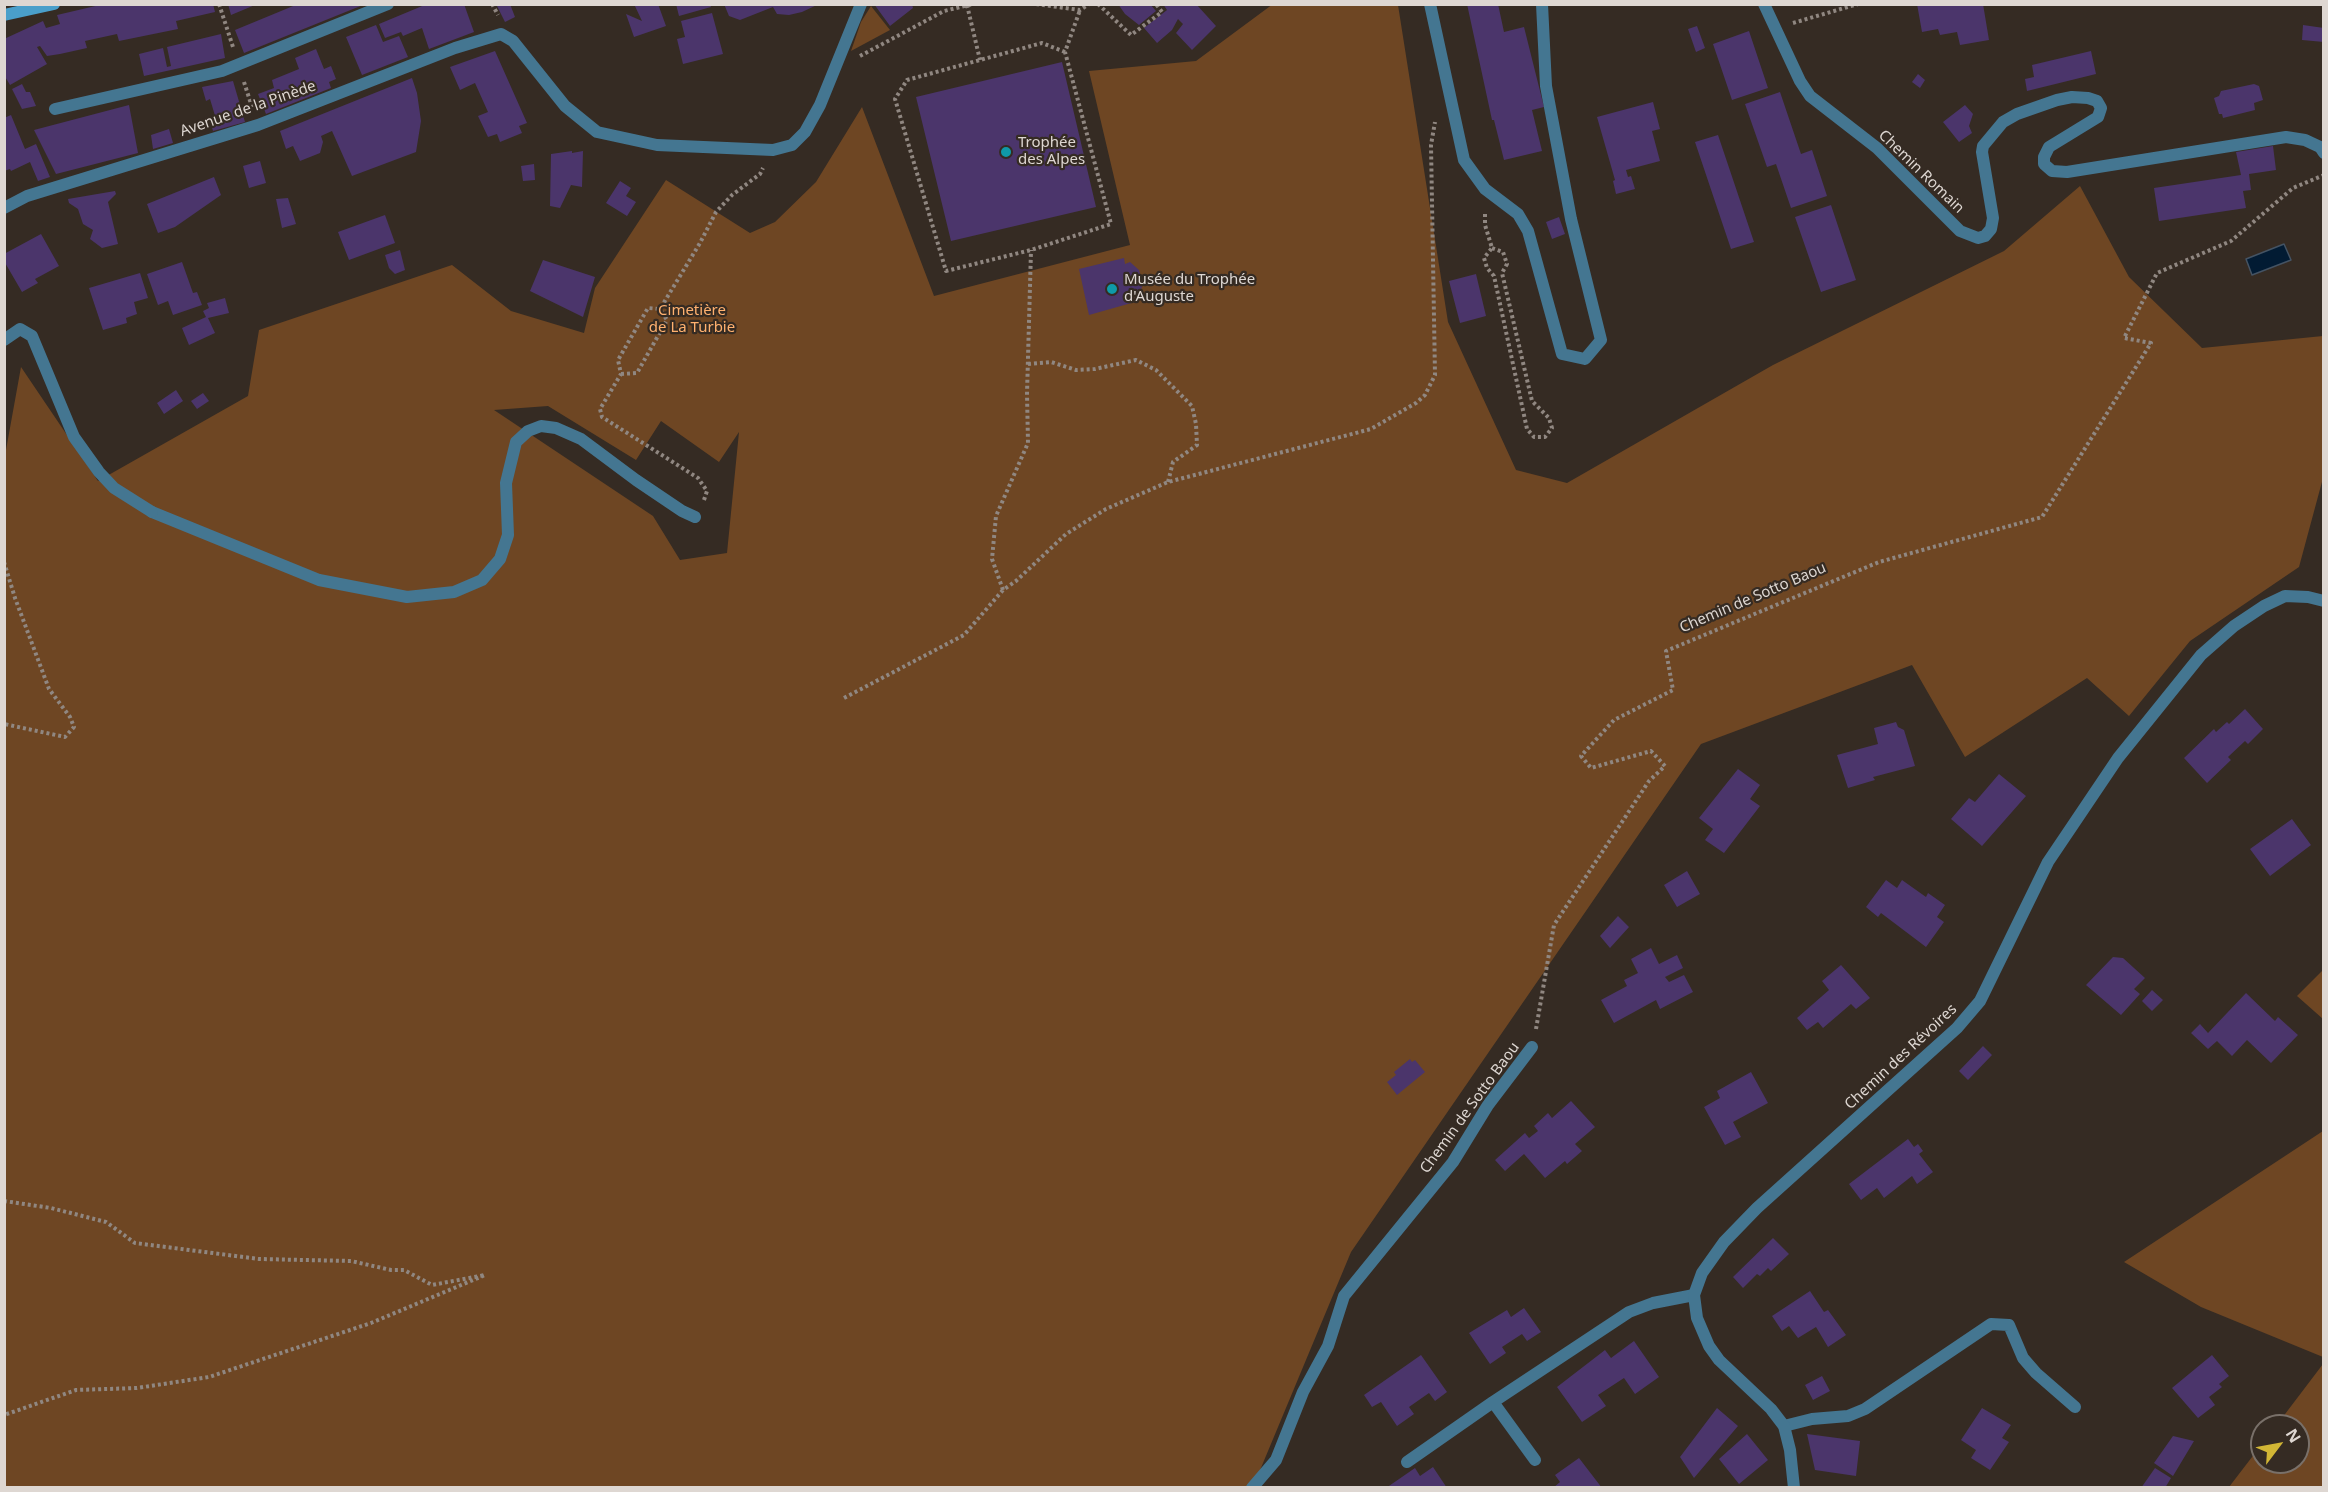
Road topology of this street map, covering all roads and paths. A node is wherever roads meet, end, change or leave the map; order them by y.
1 (54, 4) edge
2 (388, 4) edge
3 (861, 4) edge
4 (974, 4) edge
5 (1036, 4) edge
6 (1089, 4) edge
7 (1098, 4) edge
8 (1156, 4) edge
9 (1430, 4) edge
10 (1542, 4) edge
11 (1764, 4) edge
12 (1858, 4) edge
13 (967, 5) edge
14 (1080, 10) junction
15 (4, 15) edge
16 (1775, 28) junction
17 (1065, 52) junction
18 (837, 60) junction
19 (980, 60) junction
20 (1449, 96) junction
21 (55, 109) dead end
22 (773, 150) junction
23 (2324, 153) edge
24 (2324, 175) edge
25 (1485, 189) junction
26 (4, 208) edge
27 (1492, 248) junction
28 (1031, 250) junction
29 (660, 309) junction
30 (4, 340) edge
31 (1028, 364) junction
32 (621, 374) junction
33 (1168, 482) junction
34 (695, 517) joint
35 (4, 562) edge
36 (1003, 590) junction
37 (2324, 601) edge
38 (844, 698) dead end
39 (4, 724) edge
40 (1532, 1047) joint
41 (4, 1201) edge
42 (1694, 1295) junction
43 (1493, 1402) junction
44 (2075, 1407) dead end
45 (4, 1415) edge
46 (1784, 1426) junction
47 (1535, 1460) dead end
48 (1407, 1462) dead end
49 (1252, 1488) edge
50 (1794, 1488) edge

1 - 15 street
2 - 21 street
3 - 18 street
4 - 13 path
5 - 14 path
6 - 14 path
7 - 8 path
9 - 20 street
10 - 25 street
11 - 16 street, Chemin Romain
12 - 16 path
13 - 18 path
13 - 19 path
14 - 17 path
16 - 23 street, Chemin Romain
17 - 19 path
17 - 28 path
18 - 22 street
19 - 28 path
20 - 25 street
20 - 33 path
22 - 26 street, Avenue de la Pinède
22 - 29 path
24 - 40 path, Chemin de Sotto Baou
25 - 27 path
27 - 27 path
28 - 31 path
29 - 32 path
29 - 32 path
30 - 34 street
31 - 33 path
31 - 36 path
32 - 34 path
33 - 36 path
35 - 39 path
36 - 38 path
37 - 42 street, Chemin des Révoires
40 - 49 street, Chemin de Sotto Baou
41 - 45 path
42 - 43 street
42 - 46 street
43 - 47 street
43 - 48 street
44 - 46 street
46 - 50 street

